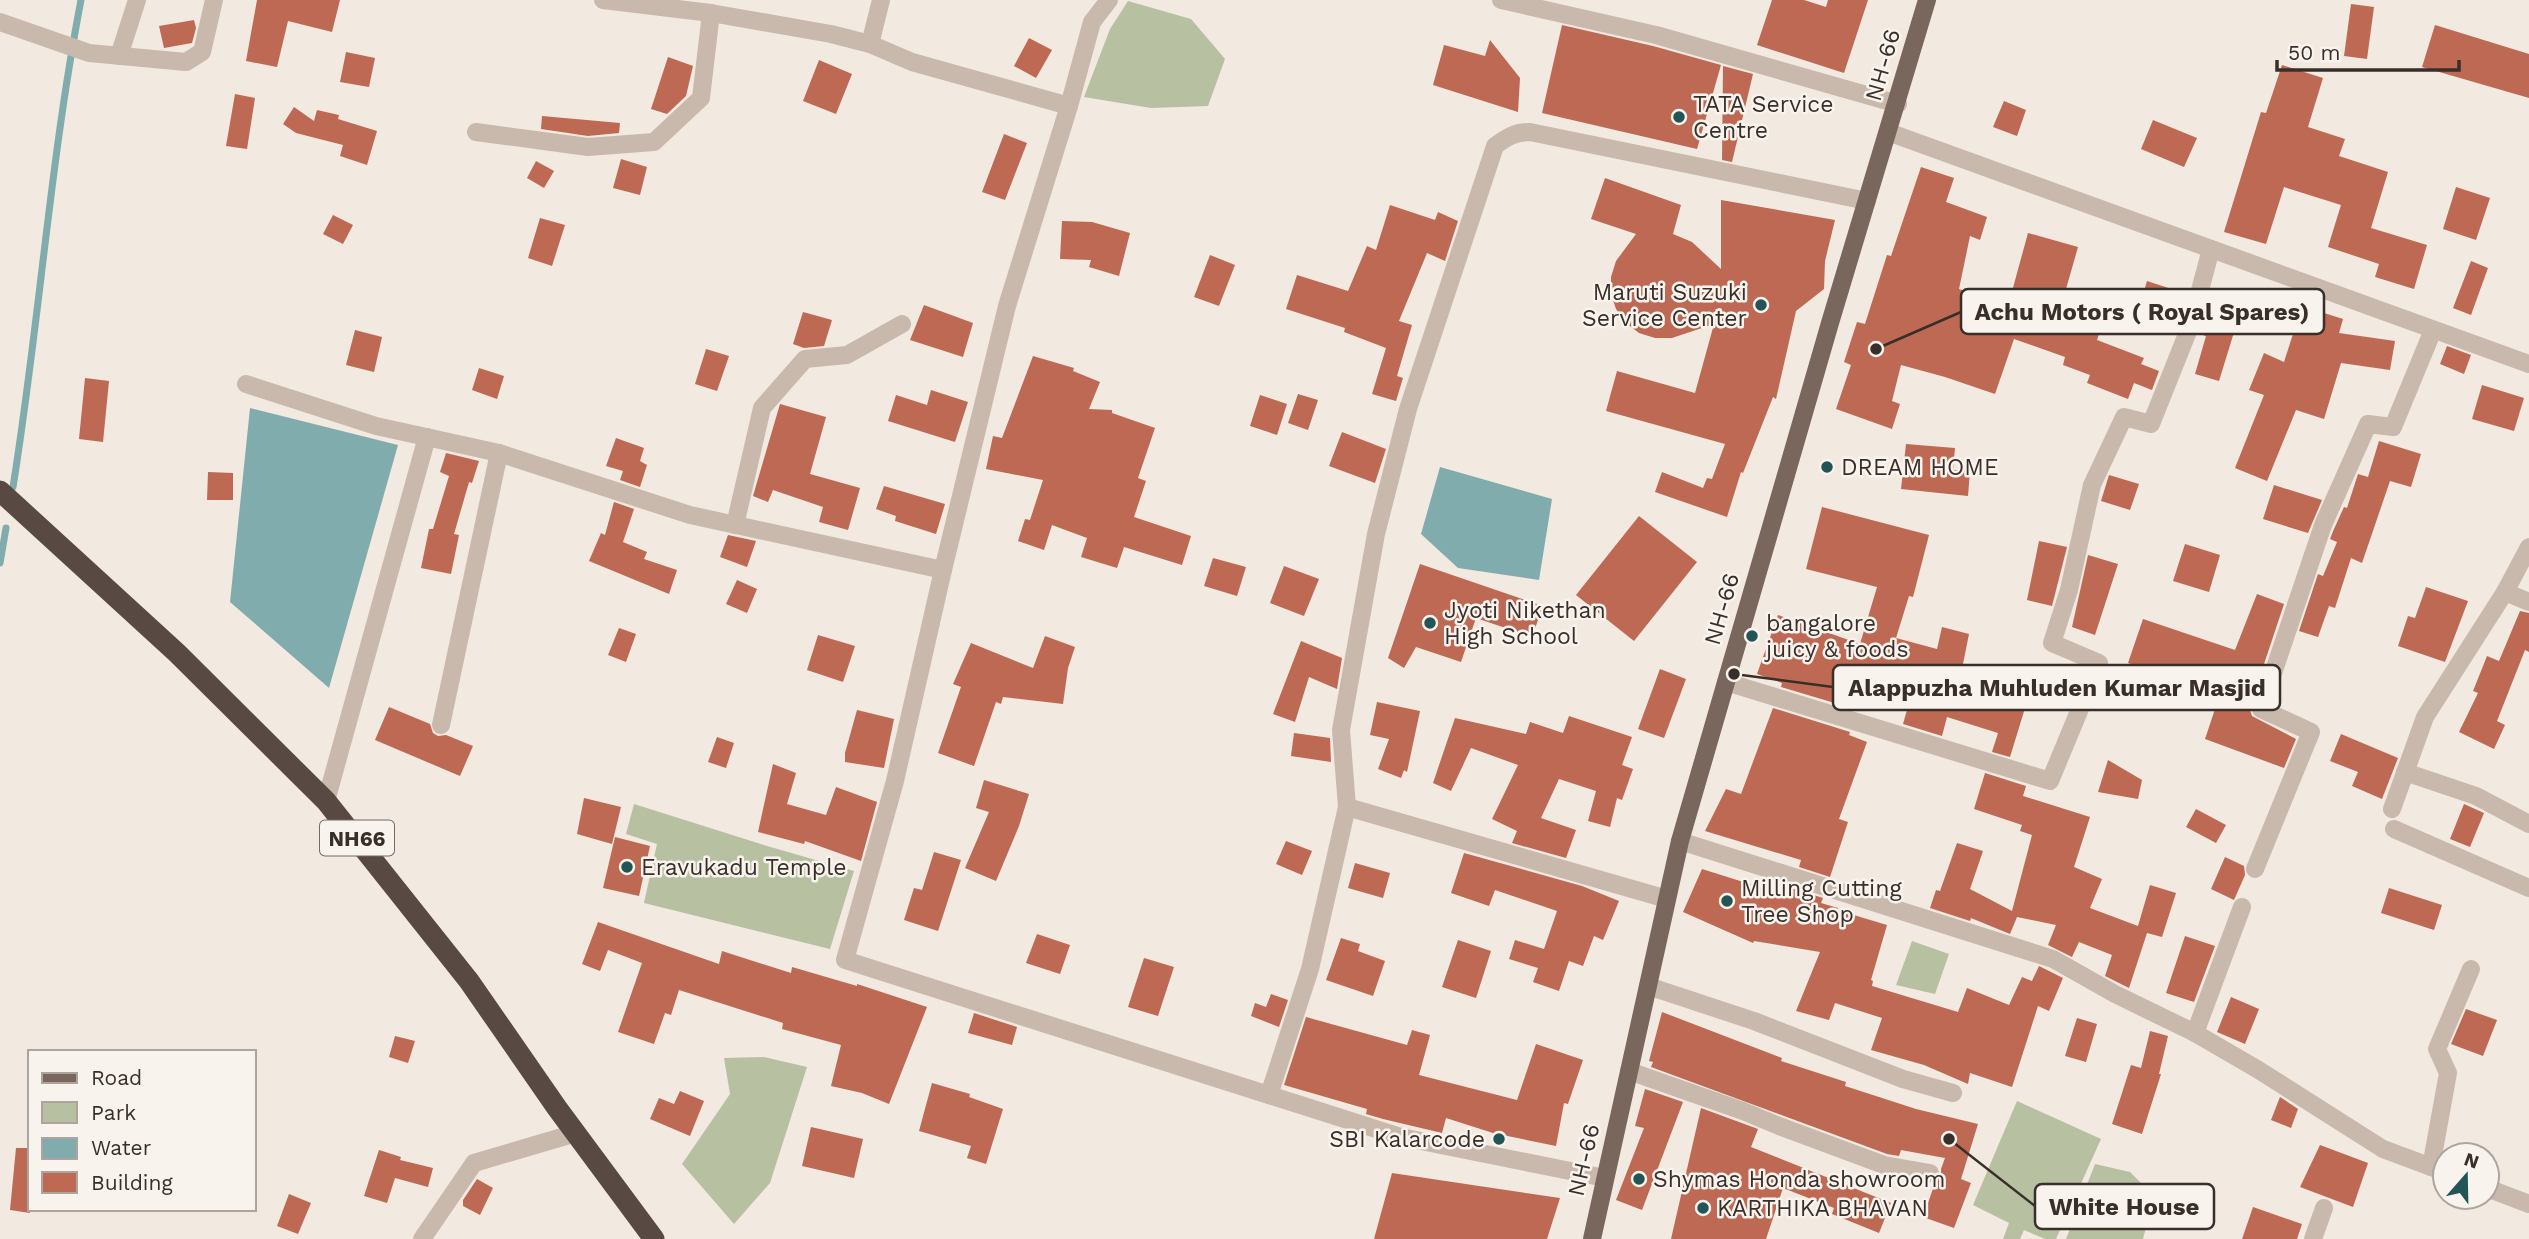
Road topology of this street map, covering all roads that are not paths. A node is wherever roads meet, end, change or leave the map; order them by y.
1 (137, 0) edge
2 (214, 0) edge
3 (603, 0) edge
4 (881, 0) edge
5 (1108, 0) edge
6 (1501, 0) edge
7 (1927, 0) edge
8 (710, 13) junction
9 (0, 22) edge
10 (870, 44) junction
11 (119, 56) junction
12 (1898, 104) junction
13 (1069, 106) junction
14 (476, 132) dead end
15 (1888, 132) junction
16 (1867, 201) junction
17 (2211, 249) junction
18 (902, 324) dead end
19 (2433, 330) junction
20 (2529, 364) edge
21 (246, 384) dead end
22 (427, 437) junction
23 (499, 453) junction
24 (0, 491) edge
25 (0, 508) edge
26 (24, 514) junction
27 (735, 525) junction
28 (2529, 547) edge
29 (943, 570) junction
30 (2505, 592) junction
31 (2529, 602) edge
32 (1726, 682) junction
33 (441, 724) dead end
34 (2405, 772) junction
35 (326, 801) junction
36 (1347, 807) junction
37 (2392, 809) dead end
38 (2529, 824) edge
39 (2395, 829) dead end
40 (1680, 841) junction
41 (2255, 869) dead end
42 (2529, 888) edge
43 (1667, 899) junction
44 (2242, 907) dead end
45 (2471, 969) dead end
46 (1648, 986) junction
47 (2195, 1033) junction
48 (1629, 1071) junction
49 (1953, 1093) dead end
50 (1269, 1095) junction
51 (576, 1133) junction
52 (2441, 1141) edge
53 (2431, 1167) edge
54 (1930, 1173) dead end
55 (1605, 1178) junction
56 (2501, 1193) edge
57 (2529, 1204) edge
58 (2324, 1208) dead end
59 (422, 1239) edge
60 (654, 1239) edge
61 (1592, 1239) edge
62 (2312, 1239) edge

1 - 11 street
2 - 11 street
3 - 8 street
4 - 10 street
5 - 13 street
6 - 12 street
7 - 12 main road, NH-66
8 - 10 street
8 - 14 street
9 - 11 street
10 - 13 street
12 - 15 main road, NH-66
13 - 29 street
15 - 16 main road, NH-66
15 - 17 street
16 - 32 main road, NH-66
16 - 36 street
17 - 19 street
17 - 32 street
18 - 27 street
19 - 20 street
19 - 41 street
21 - 22 street
22 - 23 street
22 - 35 street
23 - 27 street
23 - 33 street
24 - 26 highway, NH66
25 - 26 street
26 - 35 highway, NH66
27 - 29 street
28 - 30 street
29 - 50 street
30 - 31 street
30 - 34 street
32 - 40 main road, NH-66
34 - 37 street
34 - 38 street
35 - 51 highway, NH66
36 - 43 street
36 - 50 street
39 - 42 street
40 - 43 main road, NH-66
40 - 47 street
43 - 46 main road, NH-66
44 - 47 street
45 - 52 street
46 - 48 main road, NH-66
46 - 49 street
47 - 53 street
48 - 54 street
48 - 55 main road, NH-66
50 - 55 street
51 - 59 street
51 - 60 highway, NH66
55 - 61 main road, NH-66
56 - 57 street
58 - 62 street

